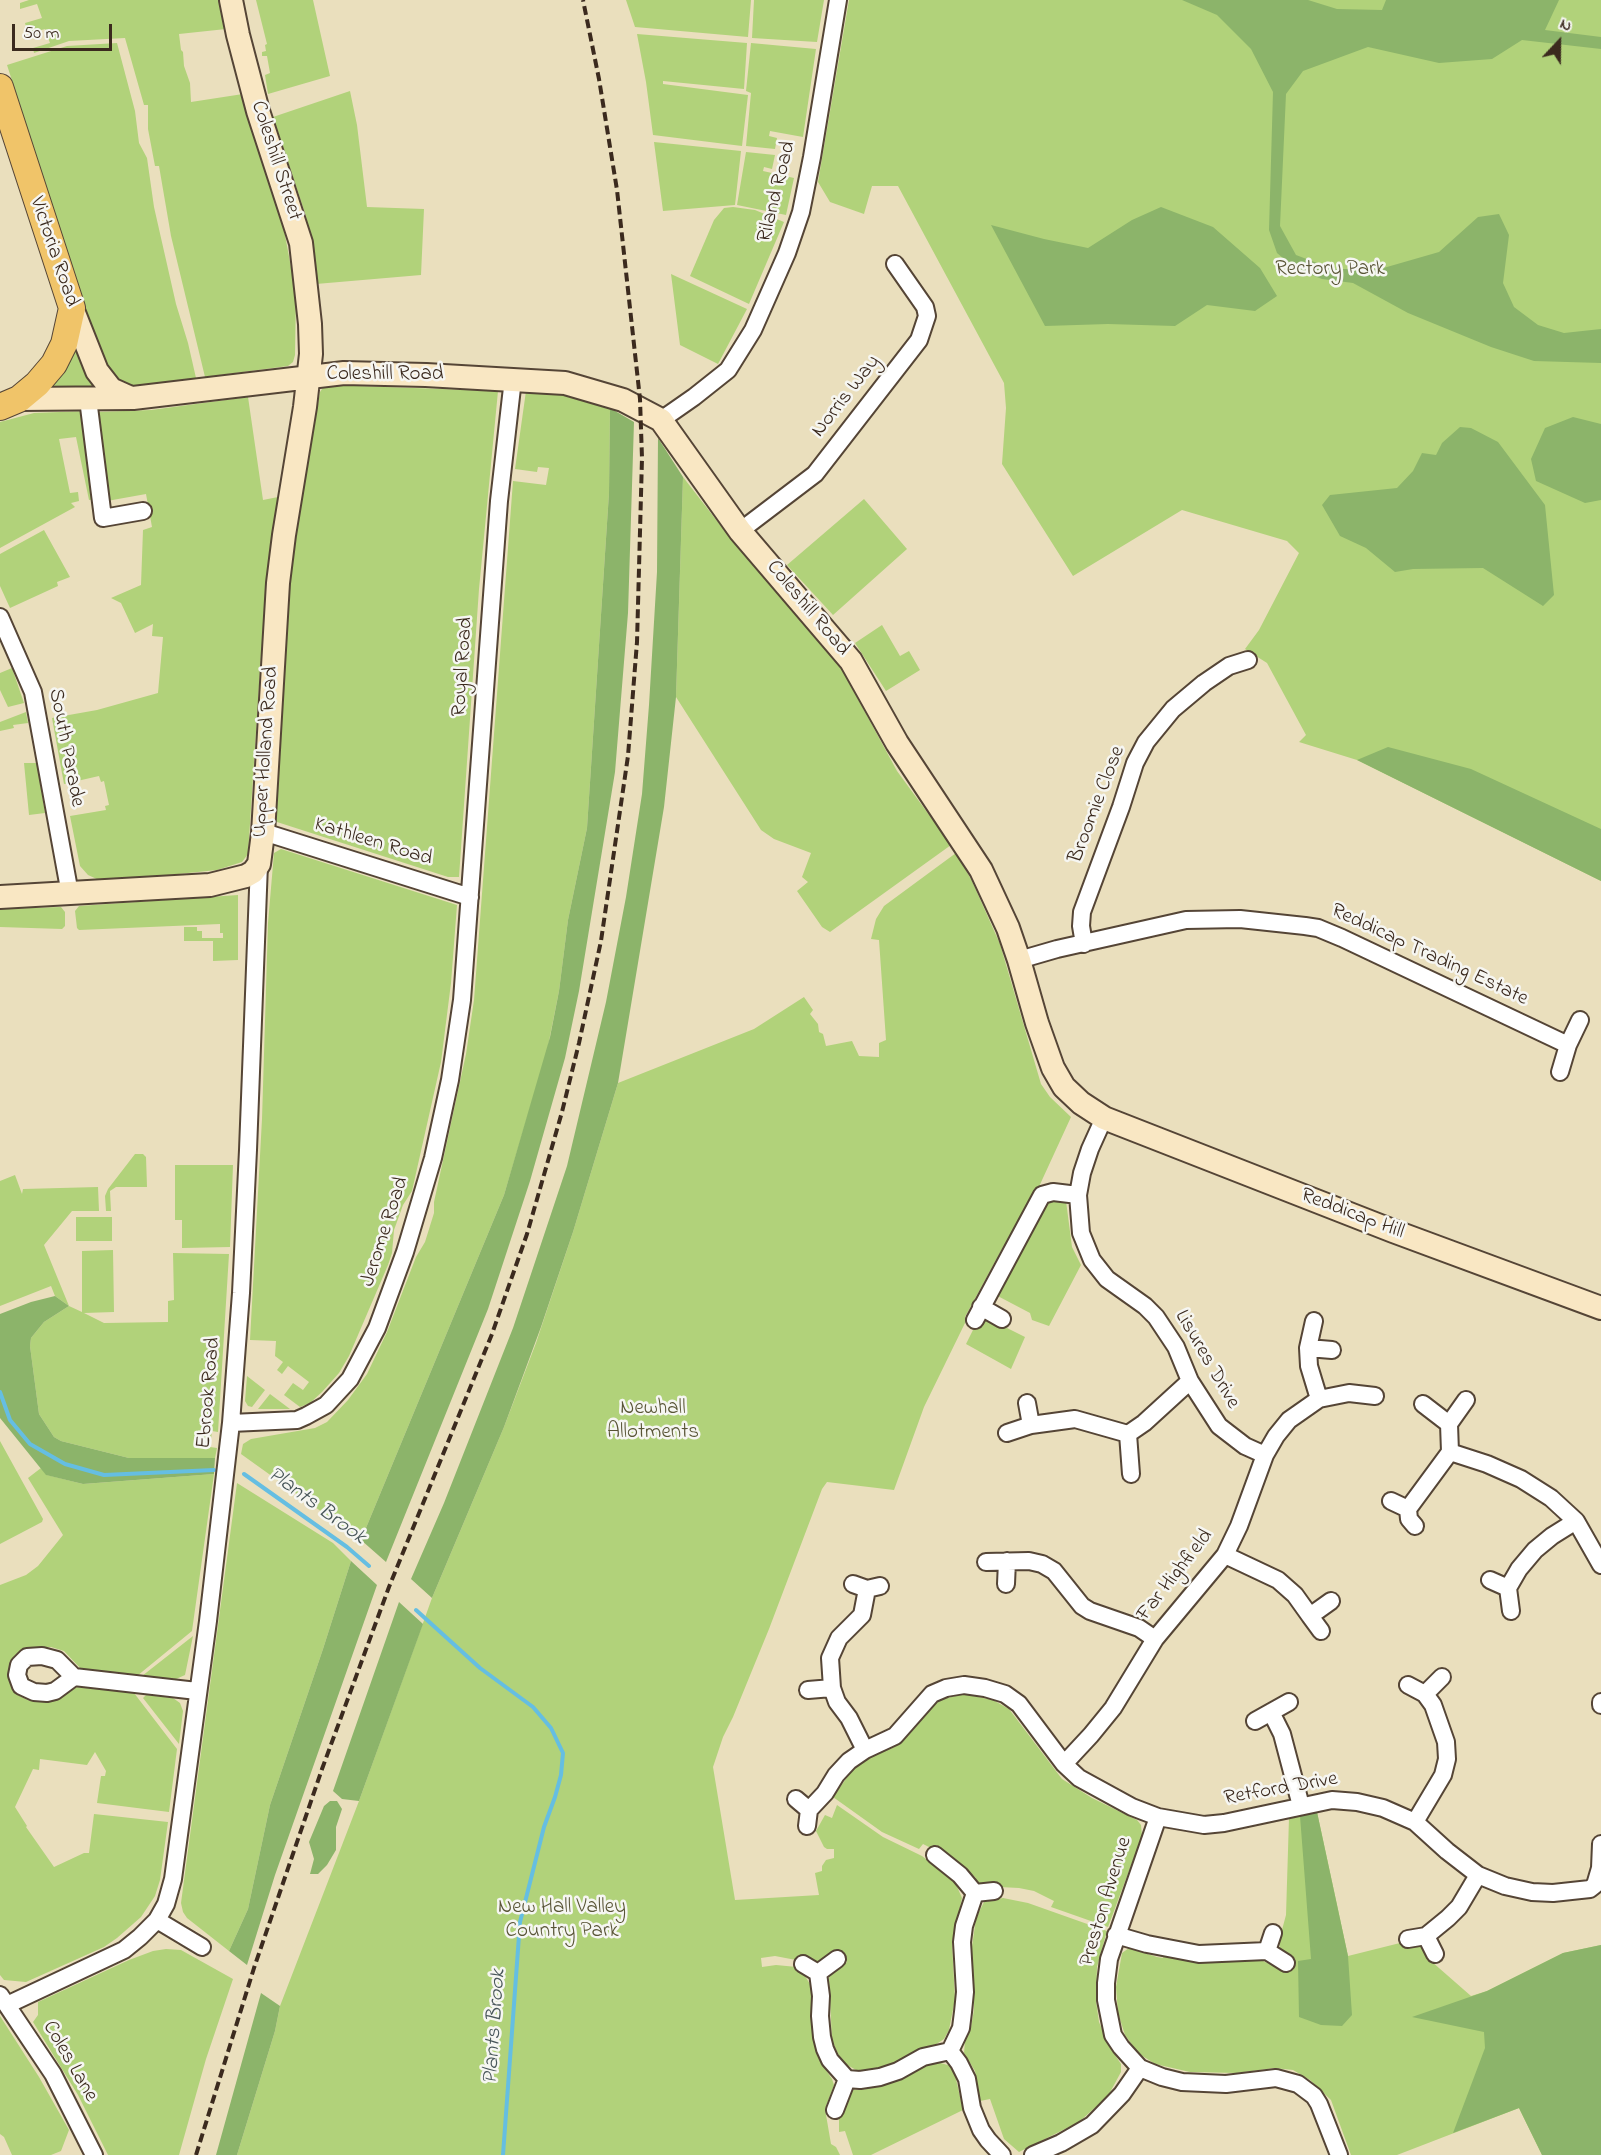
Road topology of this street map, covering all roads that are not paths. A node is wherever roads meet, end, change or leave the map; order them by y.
1 (231, 0) edge
2 (838, 0) edge
3 (0, 87) edge
4 (895, 264) dead end
5 (72, 308) junction
6 (310, 324) junction
7 (344, 373) junction
8 (308, 377) junction
9 (513, 379) junction
10 (133, 398) junction
11 (88, 399) junction
12 (9, 403) edge
13 (661, 420) junction
14 (143, 511) dead end
15 (740, 531) junction
16 (0, 617) edge
17 (1248, 660) dead end
18 (263, 833) junction
19 (259, 864) junction
20 (70, 894) junction
21 (0, 897) edge
22 (470, 897) junction
23 (1084, 944) junction
24 (465, 959) joint
25 (1019, 960) junction
26 (1580, 1020) dead end
27 (1568, 1045) junction
28 (1560, 1072) dead end
29 (1104, 1118) junction
30 (1078, 1195) junction
31 (1601, 1308) edge
32 (1002, 1319) dead end
33 (1314, 1321) dead end
34 (1308, 1348) junction
35 (1332, 1350) dead end
36 (1190, 1381) junction
37 (1374, 1396) dead end
38 (1319, 1399) junction
39 (1466, 1400) dead end
40 (1027, 1403) dead end
41 (1423, 1404) dead end
42 (231, 1423) junction
43 (1449, 1424) junction
44 (1031, 1425) junction
45 (1007, 1433) dead end
46 (1128, 1434) junction
47 (1450, 1452) junction
48 (1265, 1455) junction
49 (1131, 1474) dead end
50 (1391, 1501) dead end
51 (1408, 1509) junction
52 (1576, 1521) junction
53 (1415, 1526) dead end
54 (1225, 1555) junction
55 (1007, 1561) junction
56 (986, 1563) dead end
57 (1601, 1565) edge
58 (1490, 1580) dead end
59 (1006, 1584) dead end
60 (866, 1586) dead end
61 (1508, 1588) junction
62 (1331, 1601) dead end
63 (1511, 1611) dead end
64 (1311, 1616) junction
65 (1321, 1630) dead end
66 (1155, 1639) junction
67 (74, 1677) dead end
68 (1442, 1677) dead end
69 (1408, 1685) dead end
70 (832, 1688) junction
71 (808, 1690) dead end
72 (197, 1691) junction
73 (1425, 1694) junction
74 (1289, 1702) dead end
75 (1271, 1712) junction
76 (1255, 1721) dead end
77 (865, 1750) junction
78 (1064, 1764) junction
79 (796, 1799) dead end
80 (1301, 1806) junction
81 (1158, 1817) junction
82 (1415, 1822) junction
83 (1601, 1844) edge
84 (935, 1855) dead end
85 (1478, 1875) junction
86 (1598, 1887) edge
87 (994, 1891) dead end
88 (975, 1893) junction
89 (157, 1920) junction
90 (1273, 1933) dead end
91 (1116, 1935) junction
92 (1426, 1936) junction
93 (1408, 1939) dead end
94 (202, 1947) dead end
95 (1267, 1951) junction
96 (1435, 1954) dead end
97 (837, 1959) dead end
98 (1286, 1963) dead end
99 (4, 2000) edge
100 (950, 2051) junction
101 (1140, 2068) junction
102 (847, 2079) junction
103 (835, 2110) dead end
104 (88, 2153) edge
105 (1002, 2155) edge
106 (1033, 2155) edge
107 (1339, 2155) edge

1 - 6 street, Coleshill Street
2 - 13 street, Riland Road
3 - 5 main road, Victoria Road
4 - 15 street, Norris Way
5 - 10 street, Victoria Road
5 - 12 main road
6 - 7 street, Coleshill Street
6 - 8 street, Coleshill Street
7 - 8 street, Coleshill Road
7 - 9 street, Coleshill Road
8 - 10 street
8 - 18 street, Upper Holland Road
9 - 13 street, Coleshill Road
9 - 22 street, Royal Road
10 - 11 street
11 - 12 street
11 - 14 street
13 - 15 street, Coleshill Road
15 - 25 street, Coleshill Road
16 - 20 street, South Parade
17 - 23 street, Broomie Close
18 - 19 street, Upper Holland Road
18 - 22 street, Kathleen Road
19 - 20 street, Upper Holland Road
19 - 42 street, Ebrook Road
20 - 21 street, Upper Holland Road
22 - 24 street, Royal Road
23 - 25 street, Reddicap Trading Estate
23 - 27 street, Reddicap Trading Estate
24 - 42 street, Jerome Road
25 - 29 street, Coleshill Road
26 - 27 street
27 - 28 street
29 - 30 street, Lisures Drive
29 - 31 street, Reddicap Hill
30 - 32 street
30 - 36 street, Lisures Drive
33 - 34 street
34 - 35 street
34 - 38 street
36 - 46 street
36 - 48 street, Lisures Drive
37 - 38 street, Far Highfield
38 - 48 street, Far Highfield
39 - 43 street
40 - 44 street
41 - 43 street
42 - 72 street, Ebrook Road
43 - 47 street
44 - 45 street
44 - 46 street
46 - 49 street
47 - 51 street
47 - 52 street
48 - 54 street, Far Highfield
50 - 51 street
51 - 53 street
52 - 57 street
52 - 61 street
54 - 64 street
54 - 66 street, Far Highfield
55 - 56 street
55 - 59 street
55 - 66 street
58 - 61 street
60 - 70 street
61 - 63 street
62 - 64 street
64 - 65 street
66 - 78 street, Far Highfield
67 - 72 street
68 - 73 street
69 - 73 street
70 - 71 street
70 - 77 street
72 - 89 street, Ebrook Road
73 - 82 street
74 - 75 street
75 - 76 street
75 - 80 street
77 - 78 street, Retford Drive
77 - 79 street, Retford Drive
78 - 81 street, Retford Drive
80 - 81 street, Retford Drive
80 - 82 street, Retford Drive
81 - 91 street, Preston Avenue
82 - 85 street, Retford Drive
83 - 86 street
84 - 88 street
85 - 86 street, Retford Drive
85 - 92 street
87 - 88 street
88 - 100 street
89 - 94 street
89 - 99 street, Ebrook Road
90 - 95 street
91 - 95 street
91 - 101 street, Preston Avenue
92 - 93 street
92 - 96 street
95 - 98 street
97 - 102 street
99 - 104 street, Coles Lane
100 - 102 street
100 - 105 street
101 - 106 street
101 - 107 street, Preston Avenue
102 - 103 street

